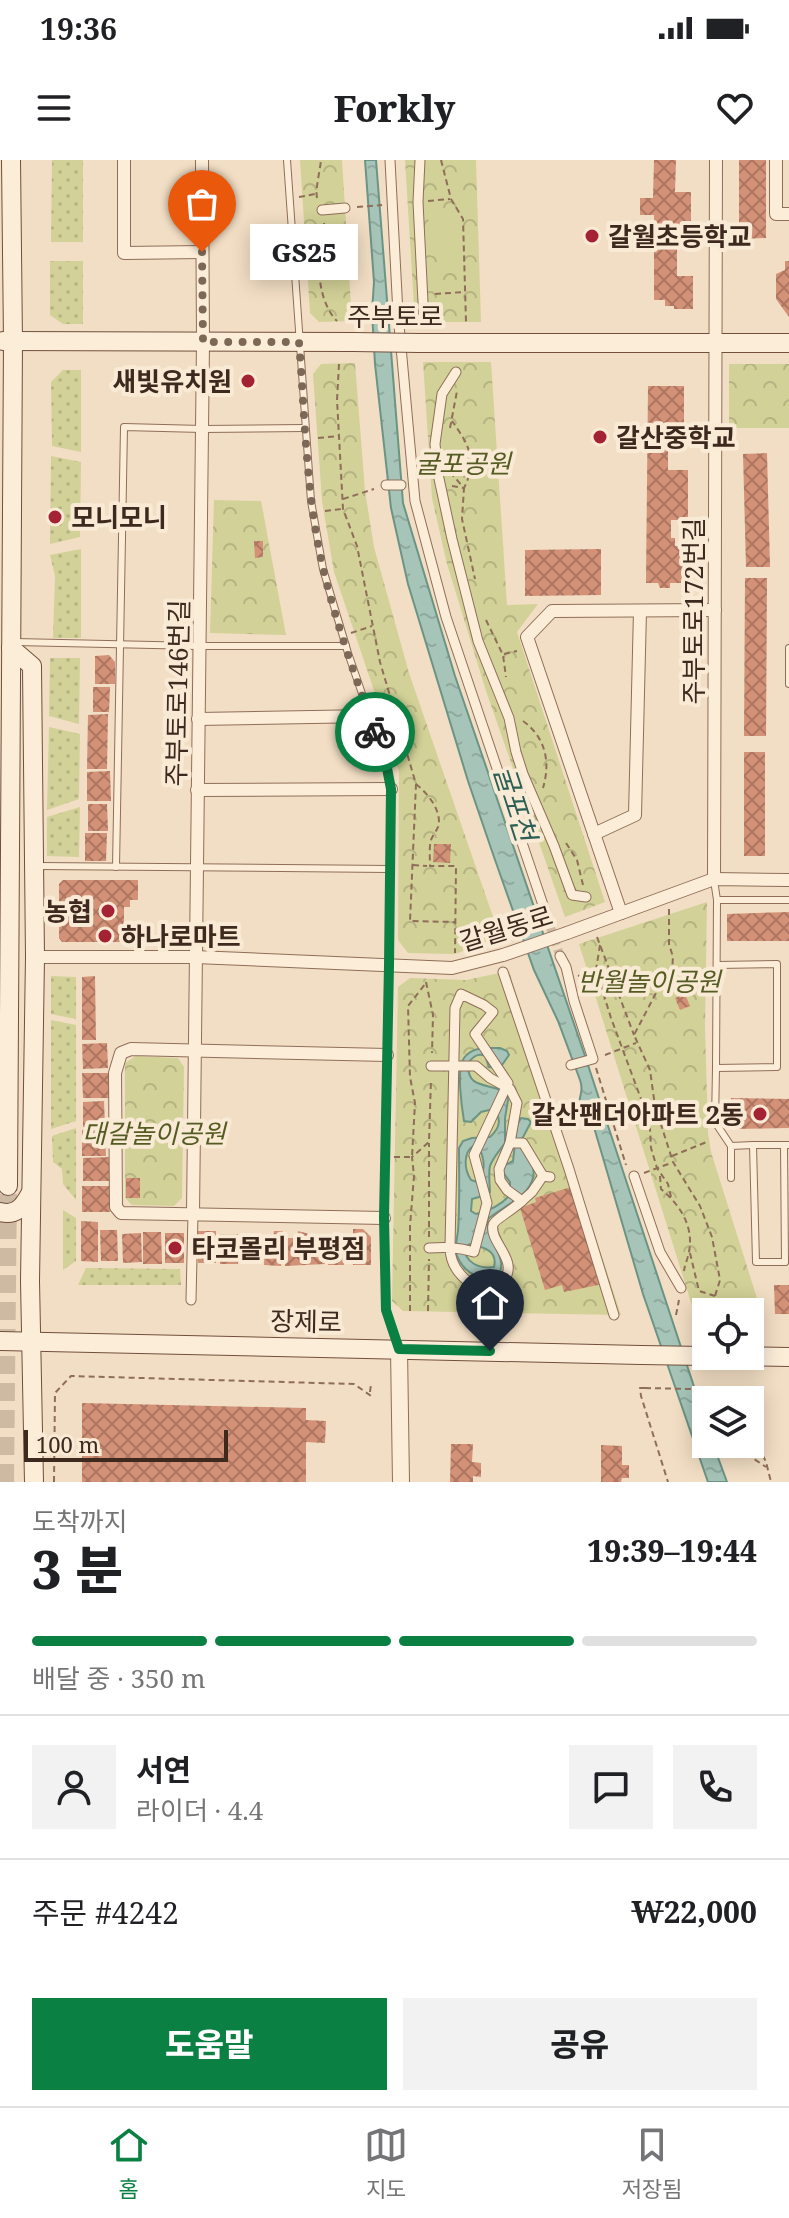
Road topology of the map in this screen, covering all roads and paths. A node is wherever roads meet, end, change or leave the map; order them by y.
1 (11, 160) edge
2 (124, 160) edge
3 (202, 160) edge
4 (287, 160) edge
5 (321, 160) edge
6 (390, 160) edge
7 (420, 160) edge
8 (441, 160) edge
9 (716, 160) edge
10 (776, 160) edge
11 (783, 183) edge
12 (315, 194) junction
13 (290, 199) junction
14 (451, 199) junction
15 (418, 202) junction
16 (381, 205) dead end
17 (366, 206) dead end
18 (345, 208) dead end
19 (322, 210) junction
20 (789, 214) edge
21 (202, 252) junction
22 (466, 292) junction
23 (424, 294) junction
24 (337, 321) dead end
25 (424, 322) dead end
26 (466, 322) dead end
27 (6, 342) edge
28 (203, 342) junction
29 (299, 342) junction
30 (715, 343) junction
31 (789, 343) edge
32 (339, 364) dead end
33 (456, 372) joint
34 (452, 420) junction
35 (305, 428) junction
36 (202, 429) junction
37 (448, 435) dead end
38 (341, 436) junction
39 (306, 438) junction
40 (446, 466) dead end
41 (386, 485) dead end
42 (401, 485) dead end
43 (464, 488) junction
44 (365, 491) dead end
45 (343, 499) junction
46 (343, 509) junction
47 (313, 512) junction
48 (475, 608) junction
49 (715, 610) junction
50 (640, 611) junction
51 (373, 625) junction
52 (343, 636) junction
53 (119, 644) junction
54 (199, 646) junction
55 (346, 646) junction
56 (789, 648) edge
57 (521, 649) dead end
58 (7, 650) edge
59 (789, 654) edge
60 (503, 655) junction
61 (789, 684) edge
62 (506, 685) dead end
63 (370, 716) junction
64 (198, 719) junction
65 (400, 726) junction
66 (522, 731) dead end
67 (377, 736) junction
68 (537, 782) dead end
69 (416, 784) junction
70 (391, 789) junction
71 (197, 790) junction
72 (594, 834) junction
73 (564, 839) dead end
74 (34, 865) junction
75 (412, 865) junction
76 (430, 866) junction
77 (116, 867) junction
78 (196, 868) junction
79 (390, 869) junction
80 (714, 879) junction
81 (789, 880) edge
82 (668, 896) junction
83 (586, 897) joint
84 (717, 900) junction
85 (789, 900) edge
86 (545, 911) tunnel mouth
87 (621, 913) junction
88 (455, 922) junction
89 (594, 923) junction
90 (600, 944) junction
91 (455, 954) dead end
92 (560, 956) tunnel mouth
93 (35, 957) junction
94 (195, 957) junction
95 (389, 965) junction
96 (717, 965) junction
97 (596, 970) junction
98 (503, 972) dead end
99 (568, 978) junction
100 (426, 982) dead end
101 (634, 1035) junction
102 (637, 1043) junction
103 (622, 1049) junction
104 (194, 1051) junction
105 (387, 1055) junction
106 (593, 1059) junction
107 (571, 1065) dead end
108 (431, 1066) dead end
109 (456, 1066) junction
110 (716, 1068) junction
111 (502, 1095) junction
112 (709, 1141) dead end
113 (429, 1142) dead end
114 (515, 1143) junction
115 (753, 1145) junction
116 (786, 1145) edge
117 (731, 1146) junction
118 (671, 1156) junction
119 (385, 1157) junction
120 (412, 1157) junction
121 (673, 1162) junction
122 (657, 1168) junction
123 (660, 1174) junction
124 (632, 1177) joint
125 (731, 1178) dead end
126 (8, 1186) dead end
127 (30, 1194) junction
128 (671, 1197) junction
129 (520, 1200) junction
130 (0, 1212) edge
131 (193, 1214) junction
132 (384, 1218) junction
133 (452, 1247) junction
134 (429, 1248) junction
135 (787, 1262) edge
136 (681, 1288) dead end
137 (715, 1296) joint
138 (191, 1300) dead end
139 (410, 1311) dead end
140 (428, 1311) dead end
141 (614, 1315) dead end
142 (0, 1341) edge
143 (31, 1341) junction
144 (399, 1349) junction
145 (692, 1356) edge
146 (764, 1357) edge
147 (789, 1357) edge
148 (371, 1384) dead end
149 (692, 1389) edge
150 (370, 1393) junction
151 (374, 1398) dead end
152 (753, 1458) edge
153 (763, 1458) edge
154 (767, 1468) junction
155 (34, 1482) edge
156 (54, 1482) edge
157 (401, 1482) edge
158 (668, 1482) edge
159 (771, 1482) edge

1 - 27 main road
2 - 21 street
3 - 21 street, 주부토로146번길
4 - 13 lane
5 - 12 path
6 - 86 street
7 - 15 street
8 - 14 path
9 - 30 street, 주부토로172번길
10 - 11 street
11 - 20 street
12 - 13 path
12 - 19 path
13 - 29 lane
14 - 15 path
14 - 22 path
15 - 23 street
16 - 17 path
18 - 19 street
19 - 24 path
21 - 28 street, 주부토로146번길
22 - 23 path
22 - 26 path
23 - 25 street
27 - 28 main road, 주부토로
27 - 58 main road
28 - 29 main road, 주부토로
28 - 36 street, 주부토로146번길
29 - 30 main road, 주부토로, bridge
29 - 35 lane
30 - 31 main road, 주부토로
30 - 49 street, 주부토로172번길
32 - 38 path
33 - 34 path
33 - 48 street
34 - 37 path
34 - 43 path
35 - 36 lane
35 - 39 lane
36 - 53 lane
36 - 54 street, 주부토로146번길
38 - 39 path
38 - 45 path
39 - 47 lane
40 - 43 path
41 - 42 street
43 - 48 path
44 - 45 path
45 - 46 path
46 - 47 path
46 - 51 path
47 - 52 lane
48 - 60 path
48 - 83 street
49 - 50 street
49 - 80 street, 주부토로172번길
50 - 72 street
50 - 72 street
51 - 52 path
51 - 65 path
52 - 55 lane
53 - 54 lane
53 - 58 lane
53 - 77 lane
54 - 55 lane
54 - 64 street, 주부토로146번길
55 - 63 lane
56 - 59 lane
57 - 60 path
58 - 74 main road
58 - 126 main road
59 - 61 lane
60 - 62 path
63 - 64 street
63 - 67 lane
64 - 71 street, 주부토로146번길
65 - 67 path
65 - 69 path
66 - 68 path
67 - 70 lane
69 - 75 path
69 - 76 path
70 - 71 street
70 - 79 lane
71 - 78 street, 주부토로146번길
72 - 87 street
73 - 83 path
74 - 77 lane
74 - 93 main road
75 - 76 path
75 - 88 path
76 - 88 path
77 - 78 lane
78 - 79 lane
78 - 94 street, 주부토로146번길
79 - 95 lane
80 - 81 street, 갈월동로
80 - 82 street, 갈월동로
80 - 84 lane
82 - 87 street, 갈월동로
82 - 101 path
84 - 85 lane
84 - 96 lane
87 - 89 street, 갈월동로
88 - 91 path
89 - 90 path
89 - 95 street, 갈월동로, bridge
90 - 97 path
90 - 101 path
92 - 99 street
93 - 94 street, 갈월동로
93 - 127 main road
94 - 95 street, 갈월동로
94 - 104 street, 주부토로146번길
95 - 105 lane
96 - 110 lane
96 - 110 lane
97 - 99 path
97 - 103 path
98 - 141 street
99 - 106 street
100 - 120 path
101 - 102 path
102 - 103 path
102 - 118 path
103 - 106 path
103 - 122 path
104 - 105 street
104 - 131 street, 주부토로146번길
104 - 131 street
105 - 119 lane
106 - 107 street
106 - 124 path
108 - 109 street
109 - 111 street
109 - 111 street
109 - 133 street
110 - 117 lane
111 - 114 street
111 - 133 street
112 - 118 path
113 - 134 path
114 - 129 street
114 - 129 street
115 - 116 lane
115 - 117 lane
115 - 135 lane
116 - 135 lane
117 - 125 lane
118 - 121 path
119 - 120 path
119 - 132 lane
120 - 139 path
121 - 122 path
121 - 137 path
122 - 123 path
123 - 128 path
123 - 128 path
124 - 136 street
127 - 130 main road
127 - 143 main road
128 - 137 path
129 - 133 street
131 - 132 street
131 - 138 street
132 - 144 lane
133 - 134 street
134 - 140 path
142 - 143 main road, 장제로
143 - 144 main road, 장제로
143 - 155 main road
144 - 145 main road, 장제로, bridge
144 - 157 street
146 - 147 main road
148 - 150 path
149 - 158 path, bridge
150 - 151 path
150 - 156 path
152 - 154 path
153 - 154 path
154 - 159 path

